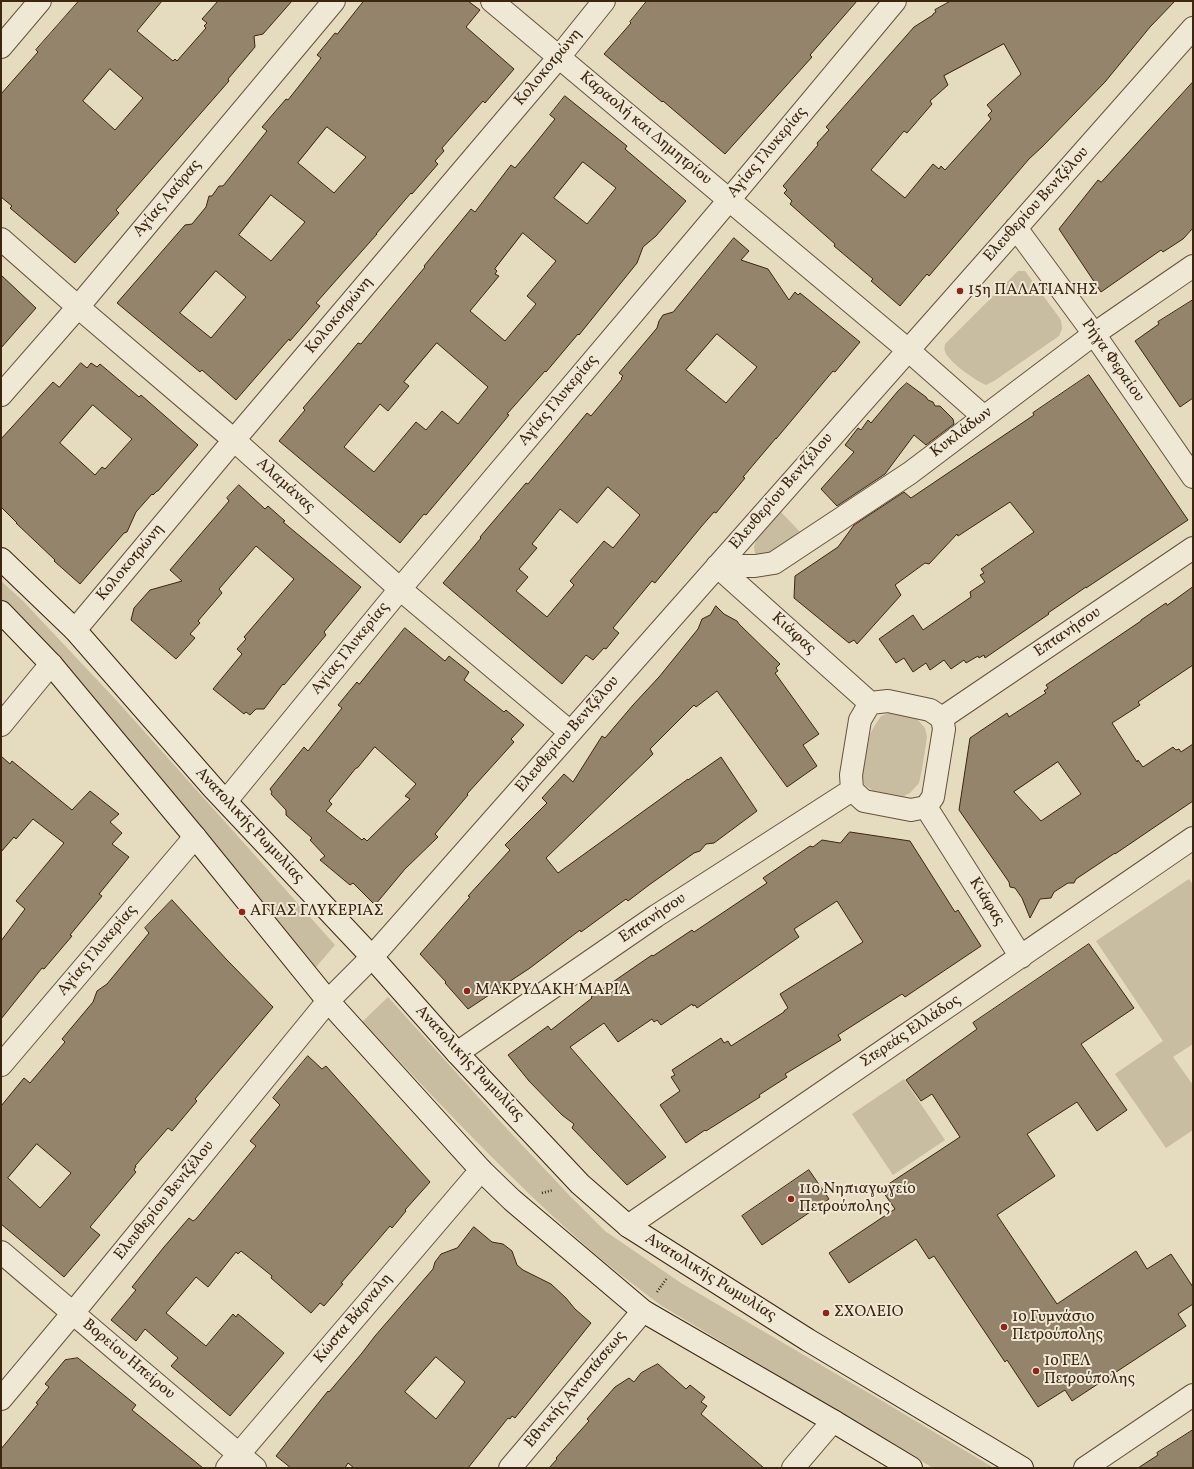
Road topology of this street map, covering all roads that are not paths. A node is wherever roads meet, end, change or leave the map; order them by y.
1 (40, 1) edge
2 (334, 1) edge
3 (492, 1) edge
4 (604, 1) edge
5 (895, 1) edge
6 (1193, 28) edge
7 (1, 47) edge
8 (559, 57) junction
9 (729, 200) junction
10 (1016, 228) junction
11 (1, 239) edge
12 (1193, 266) edge
13 (78, 307) junction
14 (1094, 334) junction
15 (908, 350) junction
16 (1, 395) edge
17 (984, 416) junction
18 (234, 440) junction
19 (1193, 477) edge
20 (1193, 548) edge
21 (1, 558) edge
22 (717, 566) junction
23 (400, 589) junction
24 (1, 612) edge
25 (75, 630) junction
26 (51, 664) junction
27 (870, 703) junction
28 (942, 718) junction
29 (1, 725) edge
30 (570, 732) junction
31 (852, 790) junction
32 (226, 801) junction
33 (926, 807) junction
34 (195, 837) junction
35 (1193, 838) edge
36 (372, 957) junction
37 (1021, 957) junction
38 (328, 1001) junction
39 (457, 1053) junction
40 (1, 1065) edge
41 (481, 1170) junction
42 (628, 1226) junction
43 (1, 1252) edge
44 (643, 1311) junction
45 (73, 1314) junction
46 (1193, 1396) edge
47 (1, 1399) edge
48 (833, 1421) junction
49 (233, 1461) edge
50 (255, 1468) edge
51 (510, 1468) edge
52 (793, 1468) edge
53 (911, 1468) edge
54 (1022, 1468) edge
55 (1085, 1468) edge

1 - 7 street
2 - 13 street, Αγίας Λαύρας
3 - 8 street, Καραολή και Δημητρίου
4 - 8 street, Κολοκοτρώνη
5 - 9 street, Αγίας Γλυκερίας
6 - 10 street, Ελευθερίου Βενιζέλου
8 - 9 street, Καραολή και Δημητρίου
8 - 18 street, Κολοκοτρώνη
9 - 15 street, Καραολή και Δημητρίου
9 - 23 street, Αγίας Γλυκερίας
10 - 14 street, Ρήγα Φεραίου
10 - 15 street, Ελευθερίου Βενιζέλου
11 - 13 street, Αλαμάνας
12 - 14 street, Κυκλάδων
13 - 16 street, Αγίας Λαύρας
13 - 18 street, Αλαμάνας
14 - 17 street, Κυκλάδων
14 - 19 street, Ρήγα Φεραίου
15 - 17 street, Καραολή και Δημητρίου
15 - 22 street, Ελευθερίου Βενιζέλου
17 - 22 street, Κυκλάδων
18 - 23 street, Αλαμάνας
18 - 25 street, Κολοκοτρώνη
20 - 28 street, Επτανήσου
21 - 25 street, Ανατολικής Ρωμυλίας
22 - 27 street, Κιάφας
22 - 30 street, Ελευθερίου Βενιζέλου
23 - 30 street, Αλαμάνας
23 - 32 street, Αγίας Γλυκερίας
24 - 26 street
25 - 32 street, Ανατολικής Ρωμυλίας
26 - 29 street
26 - 34 street
27 - 28 street
27 - 31 street
28 - 33 street
30 - 36 street, Ελευθερίου Βενιζέλου
31 - 33 street
31 - 39 street, Επτανήσου
32 - 36 street, Ανατολικής Ρωμυλίας
33 - 37 street, Κιάφας
34 - 38 street
34 - 40 street, Αγίας Γλυκερίας
35 - 37 street, Στερεάς Ελλάδος
36 - 38 street, Ελευθερίου Βενιζέλου
36 - 39 street, Ανατολικής Ρωμυλίας
37 - 42 street, Στερεάς Ελλάδος
38 - 41 street
38 - 45 street, Ελευθερίου Βενιζέλου
39 - 42 street, Ανατολικής Ρωμυλίας
41 - 44 street
41 - 49 street, Κώστα Βάρναλη
42 - 54 street, Ανατολικής Ρωμυλίας
43 - 45 street, Βορείου Ηπείρου
44 - 48 street
44 - 51 street, Εθνικής Αντιστάσεως
45 - 47 street, Ελευθερίου Βενιζέλου
45 - 49 street, Βορείου Ηπείρου
46 - 55 street
48 - 52 street
48 - 53 street
49 - 50 street, Βορείου Ηπείρου

